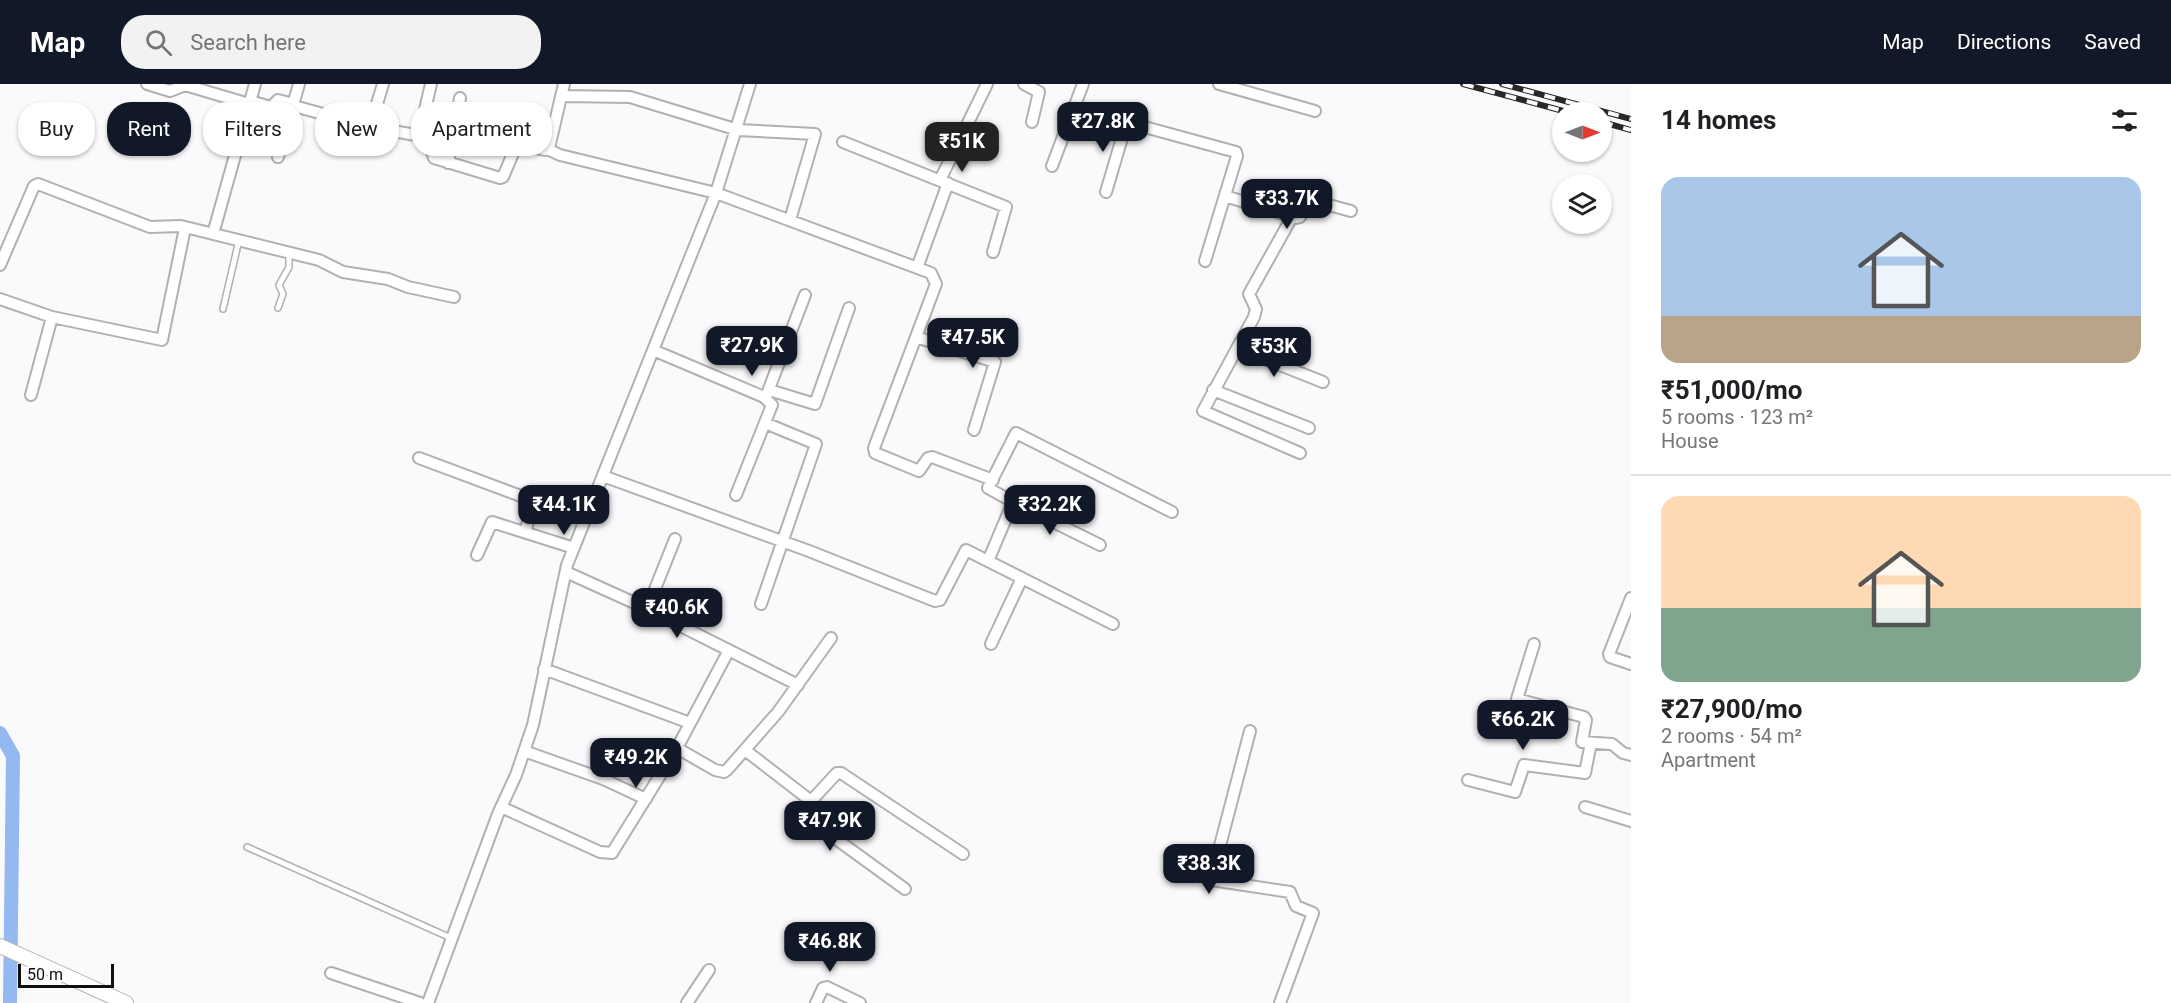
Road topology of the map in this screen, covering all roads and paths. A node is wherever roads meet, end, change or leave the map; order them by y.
1 (147, 84) edge
2 (255, 84) edge
3 (299, 84) edge
4 (383, 84) edge
5 (431, 84) edge
6 (564, 84) edge
7 (750, 84) edge
8 (987, 84) edge
9 (1024, 84) edge
10 (1083, 84) edge
11 (1219, 84) edge
12 (204, 87) edge
13 (562, 96) junction
14 (460, 98) dead end
15 (249, 102) joint
16 (295, 102) edge
17 (378, 102) edge
18 (427, 102) edge
19 (1076, 108) junction
20 (1315, 111) dead end
21 (1127, 121) junction
22 (1032, 122) dead end
23 (738, 130) junction
24 (552, 131) edge
25 (843, 142) dead end
26 (552, 151) edge
27 (234, 156) edge
28 (434, 156) edge
29 (512, 156) edge
30 (448, 163) junction
31 (1052, 166) dead end
32 (944, 181) junction
33 (1106, 192) dead end
34 (716, 193) junction
35 (1225, 196) junction
36 (1351, 211) dead end
37 (1292, 217) junction
38 (790, 220) junction
39 (185, 228) junction
40 (213, 234) junction
41 (239, 240) junction
42 (289, 252) junction
43 (993, 252) dead end
44 (1205, 261) dead end
45 (0, 265) edge
46 (917, 268) junction
47 (805, 295) dead end
48 (454, 297) dead end
49 (0, 298) edge
50 (278, 308) dead end
51 (849, 308) dead end
52 (223, 309) dead end
53 (52, 316) junction
54 (916, 337) junction
55 (1237, 348) junction
56 (652, 350) junction
57 (1323, 382) dead end
58 (1213, 390) junction
59 (766, 393) junction
60 (31, 395) dead end
61 (765, 423) junction
62 (1309, 428) dead end
63 (974, 430) dead end
64 (1300, 453) dead end
65 (419, 458) dead end
66 (603, 476) junction
67 (993, 480) junction
68 (736, 495) dead end
69 (535, 499) junction
70 (1013, 502) junction
71 (1172, 512) dead end
72 (585, 520) junction
73 (525, 532) junction
74 (675, 539) dead end
75 (784, 541) junction
76 (1100, 545) dead end
77 (574, 548) junction
78 (477, 555) dead end
79 (988, 561) junction
80 (566, 572) junction
81 (1022, 578) junction
82 (1631, 598) edge
83 (761, 604) dead end
84 (647, 609) junction
85 (1113, 624) dead end
86 (831, 638) dead end
87 (991, 644) dead end
88 (1534, 644) dead end
89 (729, 650) junction
90 (1631, 664) edge
91 (544, 669) junction
92 (798, 685) junction
93 (690, 723) junction
94 (1250, 731) dead end
95 (1591, 743) junction
96 (677, 748) junction
97 (745, 750) junction
98 (524, 751) junction
99 (1631, 755) edge
100 (1468, 780) dead end
101 (646, 799) junction
102 (811, 801) junction
103 (501, 807) junction
104 (1585, 807) dead end
105 (1631, 821) edge
106 (247, 847) dead end
107 (963, 854) dead end
108 (905, 890) dead end
109 (451, 938) junction
110 (0, 945) edge
111 (709, 970) dead end
112 (332, 974) dead end
113 (126, 1003) edge
114 (420, 1003) edge
115 (428, 1003) edge
116 (687, 1003) edge
117 (816, 1003) edge
118 (860, 1003) edge
119 (1280, 1003) edge

1 - 12 street
2 - 15 street
3 - 16 street
4 - 17 street
5 - 18 street
6 - 13 street
7 - 23 street
8 - 32 street
9 - 22 street
10 - 19 street
11 - 20 street
12 - 15 street
13 - 23 street
13 - 24 street
14 - 30 street
19 - 21 street
19 - 31 street
21 - 33 street
21 - 35 street
23 - 34 street
23 - 38 street
25 - 32 street
26 - 34 street
27 - 40 street
28 - 30 street
29 - 30 street
32 - 43 street
32 - 46 street
34 - 38 street
34 - 56 street
35 - 37 street
35 - 44 street
36 - 37 street
37 - 55 street
38 - 46 street
39 - 40 street
39 - 45 street
39 - 53 street
40 - 41 street
41 - 42 street
41 - 52 lane
42 - 48 street
42 - 50 lane
46 - 54 street
47 - 59 street
49 - 53 street
51 - 59 street
53 - 60 street
54 - 63 street
54 - 67 street
55 - 57 street
55 - 58 street
56 - 59 street
56 - 66 street
58 - 62 street
58 - 64 street
59 - 61 street
61 - 68 street
61 - 75 street
65 - 69 street
66 - 72 street
66 - 75 street
67 - 70 street
67 - 71 street
69 - 72 street
69 - 73 street
70 - 76 street
70 - 79 street
72 - 77 street
73 - 77 street
73 - 78 street
74 - 84 street
75 - 79 street
75 - 83 street
77 - 80 street
79 - 81 street
80 - 84 street
80 - 91 street
81 - 85 street
81 - 87 street
82 - 90 street
84 - 89 street
86 - 92 street
88 - 95 street
89 - 92 street
89 - 93 street
91 - 93 street
91 - 98 street
92 - 97 street
93 - 96 street
94 - 119 street
95 - 99 street
95 - 100 street
96 - 97 street
96 - 101 street
97 - 102 street
98 - 101 street
98 - 103 street
101 - 103 street
102 - 107 street
102 - 108 street
103 - 109 street
104 - 105 street
106 - 109 lane
109 - 115 street
110 - 113 street
111 - 116 street
112 - 114 street
117 - 118 street

